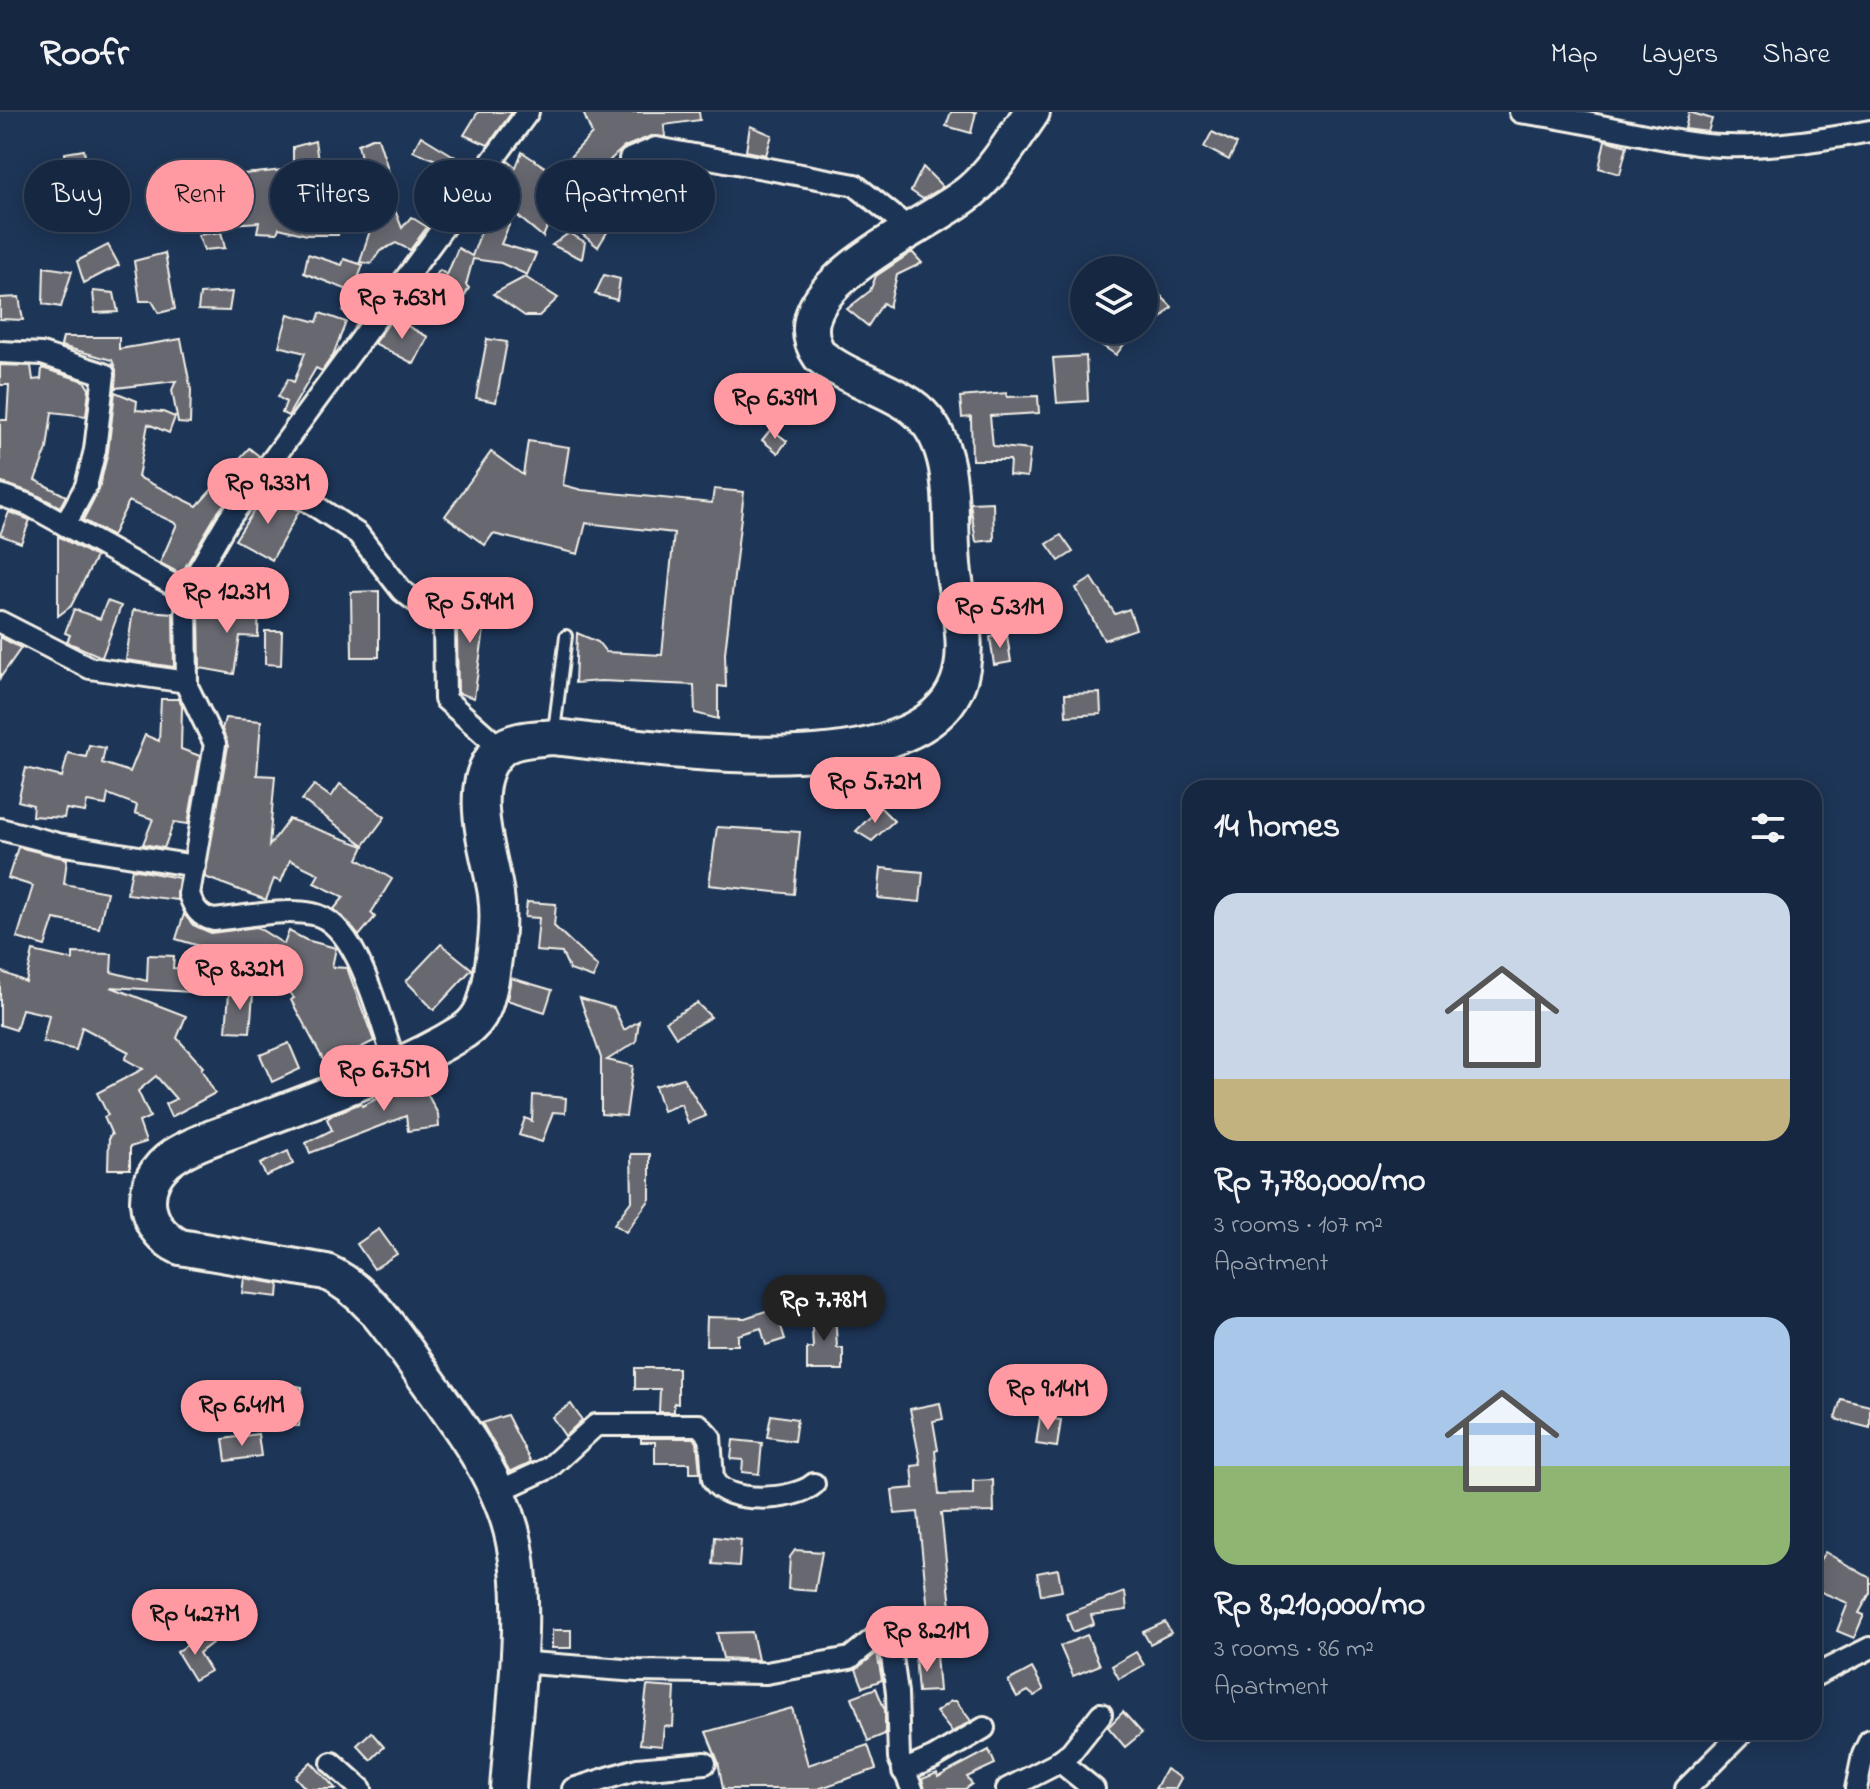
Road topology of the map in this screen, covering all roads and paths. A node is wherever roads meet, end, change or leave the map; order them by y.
1 (528, 112) edge
2 (1032, 112) edge
3 (1520, 112) edge
4 (1870, 131) edge
5 (630, 159) dead end
6 (911, 230) junction
7 (0, 352) edge
8 (265, 473) junction
9 (0, 495) edge
10 (65, 525) junction
11 (186, 592) junction
12 (0, 622) edge
13 (566, 636) dead end
14 (187, 682) junction
15 (553, 737) junction
16 (501, 749) junction
17 (0, 829) edge
18 (195, 866) junction
19 (396, 1065) junction
20 (814, 1484) dead end
21 (497, 1492) junction
22 (952, 1622) dead end
23 (888, 1627) junction
24 (1870, 1648) edge
25 (516, 1662) junction
26 (1822, 1672) edge
27 (1101, 1714) dead end
28 (984, 1728) dead end
29 (1735, 1740) edge
30 (1870, 1740) edge
31 (1059, 1761) junction
32 (332, 1763) dead end
33 (705, 1763) dead end
34 (908, 1780) edge
35 (361, 1789) edge
36 (508, 1789) edge
37 (573, 1789) edge
38 (1007, 1789) edge
39 (1094, 1789) edge
40 (1686, 1789) edge
41 (1856, 1789) edge

1 - 8 street
2 - 6 highway
3 - 4 street
5 - 6 street
6 - 15 highway
7 - 10 street
8 - 11 street
8 - 16 street
9 - 10 street
10 - 11 street
11 - 14 street
12 - 14 street
13 - 15 lane
14 - 18 street
15 - 16 highway
16 - 19 highway
17 - 18 street
18 - 19 street
19 - 21 highway
20 - 21 street
21 - 25 highway
22 - 23 street
23 - 25 street
23 - 34 street
24 - 26 street
25 - 36 highway
27 - 31 street
28 - 34 street
29 - 40 street
30 - 41 street
31 - 38 street
31 - 39 street
32 - 35 street
33 - 37 street

